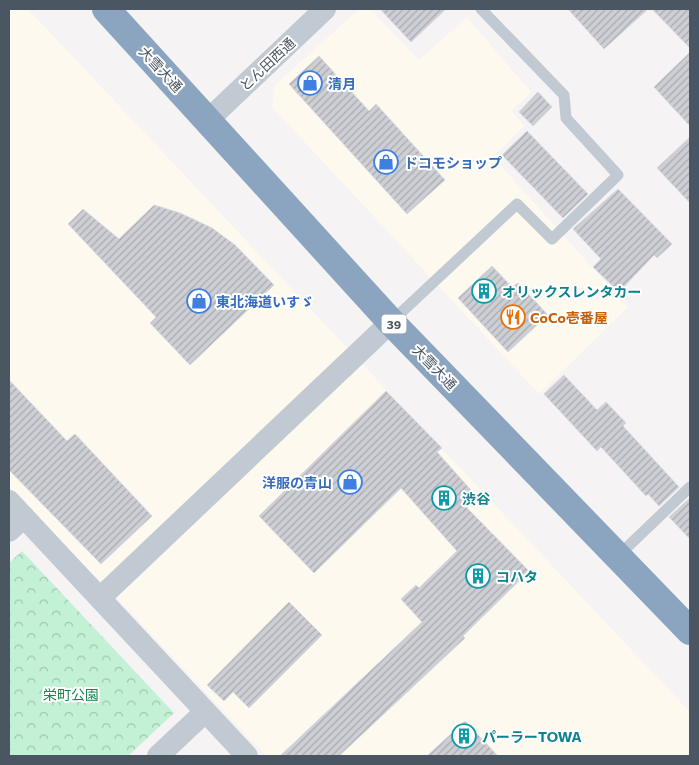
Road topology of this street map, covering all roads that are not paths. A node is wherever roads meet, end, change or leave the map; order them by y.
1 (106, 9) edge
2 (325, 9) edge
3 (481, 9) edge
4 (208, 120) junction
5 (391, 322) junction
6 (690, 487) edge
7 (9, 501) edge
8 (16, 524) edge
9 (618, 556) junction
10 (100, 598) junction
11 (690, 631) edge
12 (205, 712) junction
13 (158, 756) edge
14 (246, 756) edge

1 - 4 highway, 大雪大通 / 39
2 - 4 street, とん田西通
3 - 5 lane
4 - 5 highway, 大雪大通 / 39
5 - 9 highway, 大雪大通 / 39
5 - 10 street
6 - 9 lane
7 - 8 street
8 - 10 street
9 - 11 highway, 大雪大通 / 39
10 - 12 street
12 - 13 street
12 - 14 street

